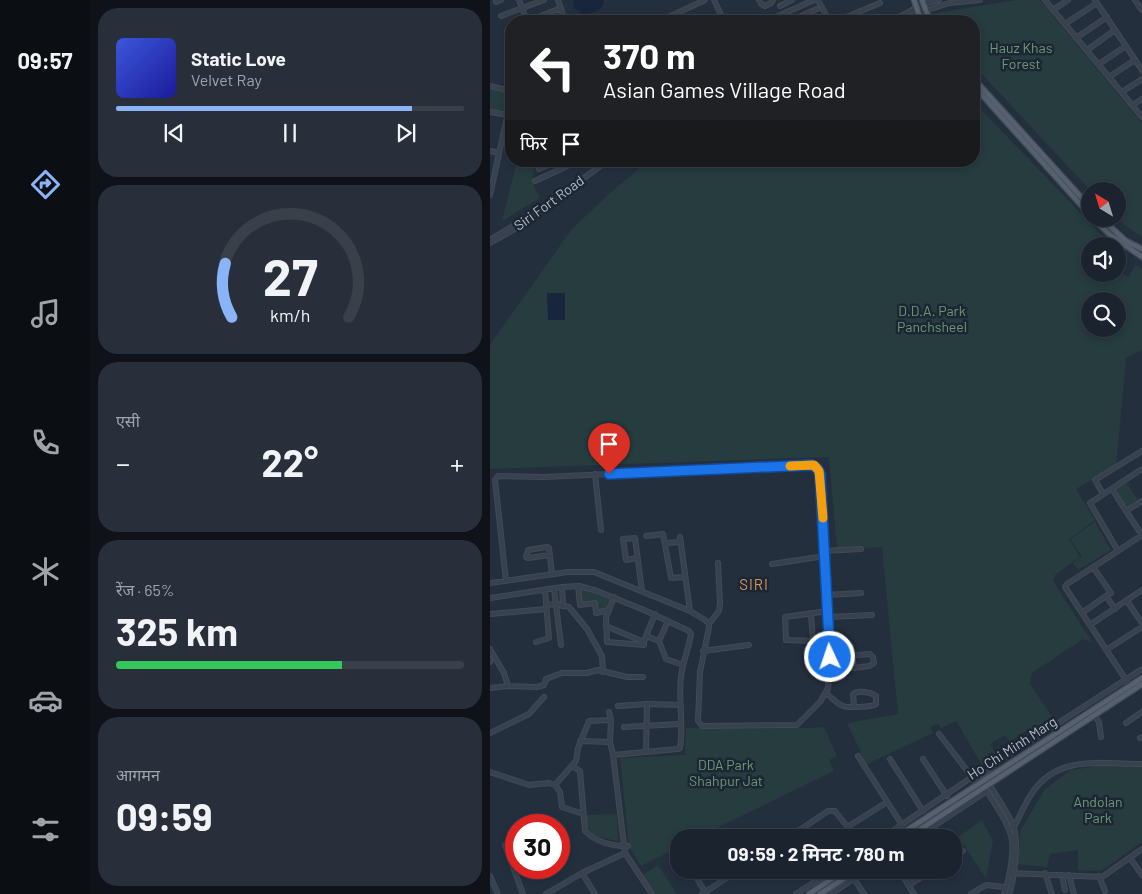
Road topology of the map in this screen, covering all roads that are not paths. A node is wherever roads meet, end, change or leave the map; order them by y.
1 (519, 0) edge
2 (544, 0) edge
3 (558, 0) edge
4 (705, 0) edge
5 (714, 0) edge
6 (759, 0) edge
7 (772, 0) edge
8 (792, 0) edge
9 (814, 0) edge
10 (818, 0) edge
11 (914, 0) edge
12 (939, 0) edge
13 (980, 0) edge
14 (1045, 0) edge
15 (1068, 0) edge
16 (1136, 0) edge
17 (923, 2) edge
18 (1096, 2) edge
19 (880, 3) dead end
20 (780, 6) dead end
21 (522, 8) junction
22 (561, 8) junction
23 (916, 8) junction
24 (817, 9) dead end
25 (1053, 10) junction
26 (1142, 10) edge
27 (925, 11) junction
28 (918, 14) edge
29 (525, 15) edge
30 (543, 15) edge
31 (563, 15) edge
32 (674, 15) edge
33 (721, 15) edge
34 (786, 15) edge
35 (804, 15) edge
36 (826, 15) edge
37 (851, 15) edge
38 (905, 15) edge
39 (927, 15) edge
40 (501, 16) dead end
41 (1107, 17) junction
42 (1065, 24) junction
43 (1115, 30) junction
44 (1076, 38) junction
45 (1126, 46) junction
46 (1087, 50) junction
47 (1135, 60) junction
48 (1099, 64) junction
49 (1142, 70) edge
50 (1109, 77) junction
51 (1142, 79) edge
52 (490, 86) edge
53 (980, 86) edge
54 (505, 90) edge
55 (1122, 92) junction
56 (980, 93) edge
57 (1142, 98) edge
58 (1133, 105) junction
59 (490, 112) edge
60 (505, 114) edge
61 (1142, 117) edge
62 (505, 128) edge
63 (490, 151) edge
64 (499, 153) junction
65 (543, 167) edge
66 (561, 167) edge
67 (595, 167) edge
68 (599, 167) edge
69 (539, 169) dead end
70 (535, 181) dead end
71 (490, 195) edge
72 (1081, 197) edge
73 (1081, 205) edge
74 (1103, 228) edge
75 (1112, 228) edge
76 (490, 241) edge
77 (1142, 249) edge
78 (1142, 257) edge
79 (1141, 453) edge
80 (1142, 469) edge
81 (595, 474) junction
82 (1112, 489) junction
83 (1103, 494) junction
84 (1142, 501) edge
85 (1126, 511) junction
86 (601, 530) dead end
87 (1142, 535) edge
88 (646, 536) dead end
89 (665, 543) junction
90 (861, 549) dead end
91 (1118, 551) junction
92 (824, 554) junction
93 (550, 555) junction
94 (638, 558) junction
95 (718, 563) dead end
96 (772, 564) dead end
97 (1093, 567) junction
98 (552, 574) junction
99 (685, 577) junction
100 (506, 581) junction
101 (490, 583) edge
102 (578, 586) junction
103 (562, 587) junction
104 (554, 589) junction
105 (545, 590) junction
106 (1142, 590) edge
107 (642, 591) junction
108 (861, 593) dead end
109 (827, 595) junction
110 (1106, 596) junction
111 (490, 598) edge
112 (614, 598) junction
113 (1127, 600) junction
114 (556, 604) junction
115 (562, 606) junction
116 (546, 607) junction
117 (1115, 609) junction
118 (609, 610) junction
119 (690, 611) junction
120 (828, 611) junction
121 (811, 613) junction
122 (1082, 613) junction
123 (490, 614) edge
124 (655, 614) junction
125 (872, 615) dead end
126 (828, 617) junction
127 (668, 621) junction
128 (1142, 623) edge
129 (709, 624) junction
130 (1090, 625) junction
131 (606, 626) junction
132 (1142, 627) edge
133 (646, 636) junction
134 (659, 641) junction
135 (536, 642) dead end
136 (644, 642) junction
137 (561, 645) dead end
138 (749, 645) dead end
139 (490, 649) edge
140 (1106, 650) junction
141 (703, 651) junction
142 (852, 656) junction
143 (830, 657) junction
144 (682, 665) junction
145 (1142, 669) edge
146 (603, 672) junction
147 (643, 677) dead end
148 (1142, 678) edge
149 (1126, 679) junction
150 (1142, 684) edge
151 (508, 686) junction
152 (1130, 686) junction
153 (490, 688) edge
154 (826, 693) junction
155 (544, 698) dead end
156 (647, 704) junction
157 (682, 705) junction
158 (618, 706) dead end
159 (854, 706) junction
160 (609, 712) dead end
161 (1142, 712) edge
162 (1096, 718) dead end
163 (611, 720) junction
164 (1126, 723) dead end
165 (681, 724) junction
166 (647, 725) junction
167 (624, 728) dead end
168 (490, 733) edge
169 (939, 734) dead end
170 (1101, 737) dead end
171 (580, 741) junction
172 (610, 742) junction
173 (646, 752) junction
174 (613, 755) junction
175 (858, 756) dead end
176 (890, 759) dead end
177 (923, 759) dead end
178 (1142, 764) edge
179 (572, 766) junction
180 (490, 772) edge
181 (978, 773) dead end
182 (972, 777) junction
183 (555, 785) junction
184 (974, 786) junction
185 (987, 788) junction
186 (996, 795) junction
187 (947, 796) junction
188 (990, 798) junction
189 (887, 802) junction
190 (1002, 805) junction
191 (997, 808) junction
192 (923, 811) junction
193 (583, 814) junction
194 (902, 825) junction
195 (1014, 827) junction
196 (1008, 828) junction
197 (801, 829) edge
198 (896, 829) edge
199 (909, 829) edge
200 (921, 829) edge
201 (929, 829) edge
202 (626, 846) junction
203 (1142, 849) edge
204 (625, 853) junction
205 (1130, 858) junction
206 (1012, 872) junction
207 (582, 873) junction
208 (1045, 873) junction
209 (1062, 874) junction
210 (1069, 875) junction
211 (1142, 875) edge
212 (490, 876) edge
213 (1099, 876) junction
214 (517, 879) edge
215 (697, 879) edge
216 (726, 879) edge
217 (814, 879) edge
218 (820, 879) edge
219 (832, 879) edge
220 (843, 879) edge
221 (854, 879) joint
222 (905, 879) edge
223 (919, 879) edge
224 (816, 882) junction
225 (909, 885) junction
226 (1003, 887) dead end
227 (1065, 890) dead end
228 (1105, 891) dead end
229 (497, 893) edge
230 (704, 893) edge
231 (491, 894) edge
232 (523, 894) edge
233 (546, 894) edge
234 (596, 894) edge
235 (652, 894) edge
236 (796, 894) edge
237 (809, 894) edge
238 (820, 894) edge
239 (831, 894) edge
240 (864, 894) edge
241 (914, 894) edge
242 (971, 894) edge
243 (1004, 894) edge
244 (1009, 894) edge
245 (1052, 894) edge
246 (1073, 894) edge

1 - 21 street
2 - 21 street
3 - 22 street
4 - 32 street
5 - 33 street
6 - 7 street
8 - 20 street
9 - 34 street
10 - 36 street
11 - 23 main road
12 - 17 street
13 - 27 street
14 - 25 street
15 - 25 street
16 - 26 street
17 - 27 main road
18 - 41 street
18 - 42 street
19 - 37 street
21 - 29 street
21 - 40 street
22 - 30 street
22 - 31 street
23 - 28 main road
23 - 38 street
24 - 35 street
25 - 42 street
27 - 39 main road
41 - 43 street
41 - 44 street
42 - 44 street
43 - 45 street
43 - 46 street
44 - 46 street
45 - 47 street
45 - 48 street
46 - 48 street
47 - 49 street
47 - 50 street
48 - 50 street
50 - 55 street
51 - 55 street
52 - 54 street
53 - 72 main road
55 - 58 street
56 - 73 main road
57 - 58 street
58 - 61 street
59 - 60 street
62 - 64 street
63 - 64 street
64 - 71 street
65 - 69 street
66 - 70 street
67 - 76 street, Siri Fort Road
68 - 76 street, Siri Fort Road
74 - 78 main road
75 - 77 main road
79 - 83 street
80 - 82 street
81 - 86 street
81 - 92 street
81 - 100 street
82 - 83 street
82 - 85 street
83 - 91 street
84 - 85 street
85 - 87 street
87 - 91 street
88 - 89 street
89 - 99 street
89 - 99 street
90 - 92 street
91 - 97 street
92 - 96 street
92 - 109 street
93 - 93 street
93 - 98 street
94 - 94 street
94 - 107 street
95 - 129 street
97 - 110 street
97 - 122 street
98 - 100 street
98 - 107 street
99 - 119 street
100 - 101 street
102 - 103 street
102 - 112 street
102 - 118 street
103 - 104 street
103 - 115 street
104 - 105 street
104 - 114 street
105 - 111 street
105 - 116 street
106 - 113 street
107 - 119 street
108 - 109 street
109 - 120 street
110 - 117 street
110 - 122 street
112 - 118 street
112 - 124 street
113 - 117 street
113 - 128 street
114 - 115 street
114 - 116 street
114 - 137 street
115 - 146 street
116 - 123 street
116 - 135 street
117 - 130 street
118 - 131 street
119 - 129 street
120 - 121 street
120 - 126 street
121 - 121 street
122 - 130 street
124 - 127 street
124 - 133 street
125 - 126 street
126 - 143 street
127 - 134 street
127 - 144 street
129 - 141 street
130 - 140 street
131 - 136 street
131 - 136 street
132 - 140 street
133 - 134 street
133 - 136 street
134 - 144 street
138 - 141 street
139 - 151 street
140 - 149 street
141 - 154 street
142 - 142 street
142 - 143 street
143 - 154 street
144 - 157 street
145 - 149 street
146 - 147 street
146 - 151 street
148 - 152 main road, Ho Chi Minh Marg
149 - 152 street
149 - 184 street
150 - 185 main road, Ho Chi Minh Marg
151 - 153 street
152 - 184 main road, Ho Chi Minh Marg
154 - 159 street
155 - 168 street
156 - 157 street
156 - 158 street
156 - 166 street
157 - 165 street
159 - 159 street
160 - 163 street
161 - 164 street
162 - 170 street
163 - 171 street
163 - 172 street
165 - 166 street
165 - 173 street
166 - 167 street
166 - 173 street
169 - 182 street
171 - 172 street
171 - 179 street
172 - 174 street
173 - 174 street
174 - 202 street
175 - 189 street
176 - 192 street
177 - 187 street
178 - 195 street
179 - 183 street
179 - 193 street
180 - 183 street
181 - 182 street
182 - 187 street
183 - 193 street
184 - 199 main road, Ho Chi Minh Marg
185 - 186 street
185 - 188 street
185 - 200 main road, Ho Chi Minh Marg
185 - 201 street
186 - 188 street
186 - 190 street
187 - 192 street
188 - 191 street
189 - 194 street
189 - 197 street
190 - 191 street
190 - 195 street
191 - 196 street
192 - 194 street
193 - 202 street
194 - 198 street
195 - 196 street
195 - 206 street
196 - 206 street
202 - 204 street
203 - 205 street
204 - 207 street
204 - 235 street
205 - 211 street
205 - 213 street
206 - 208 street
206 - 243 street
206 - 244 street
207 - 233 street
207 - 234 street
208 - 209 street
208 - 245 street
209 - 210 street
209 - 227 street
210 - 213 street
210 - 246 street
212 - 229 street
213 - 228 street
214 - 232 street
215 - 230 street
216 - 230 street
217 - 224 street
218 - 224 street
219 - 237 main road
220 - 238 main road
221 - 239 street
221 - 240 street
222 - 225 street
223 - 225 street
224 - 236 street
225 - 241 street
226 - 242 street
229 - 231 street

